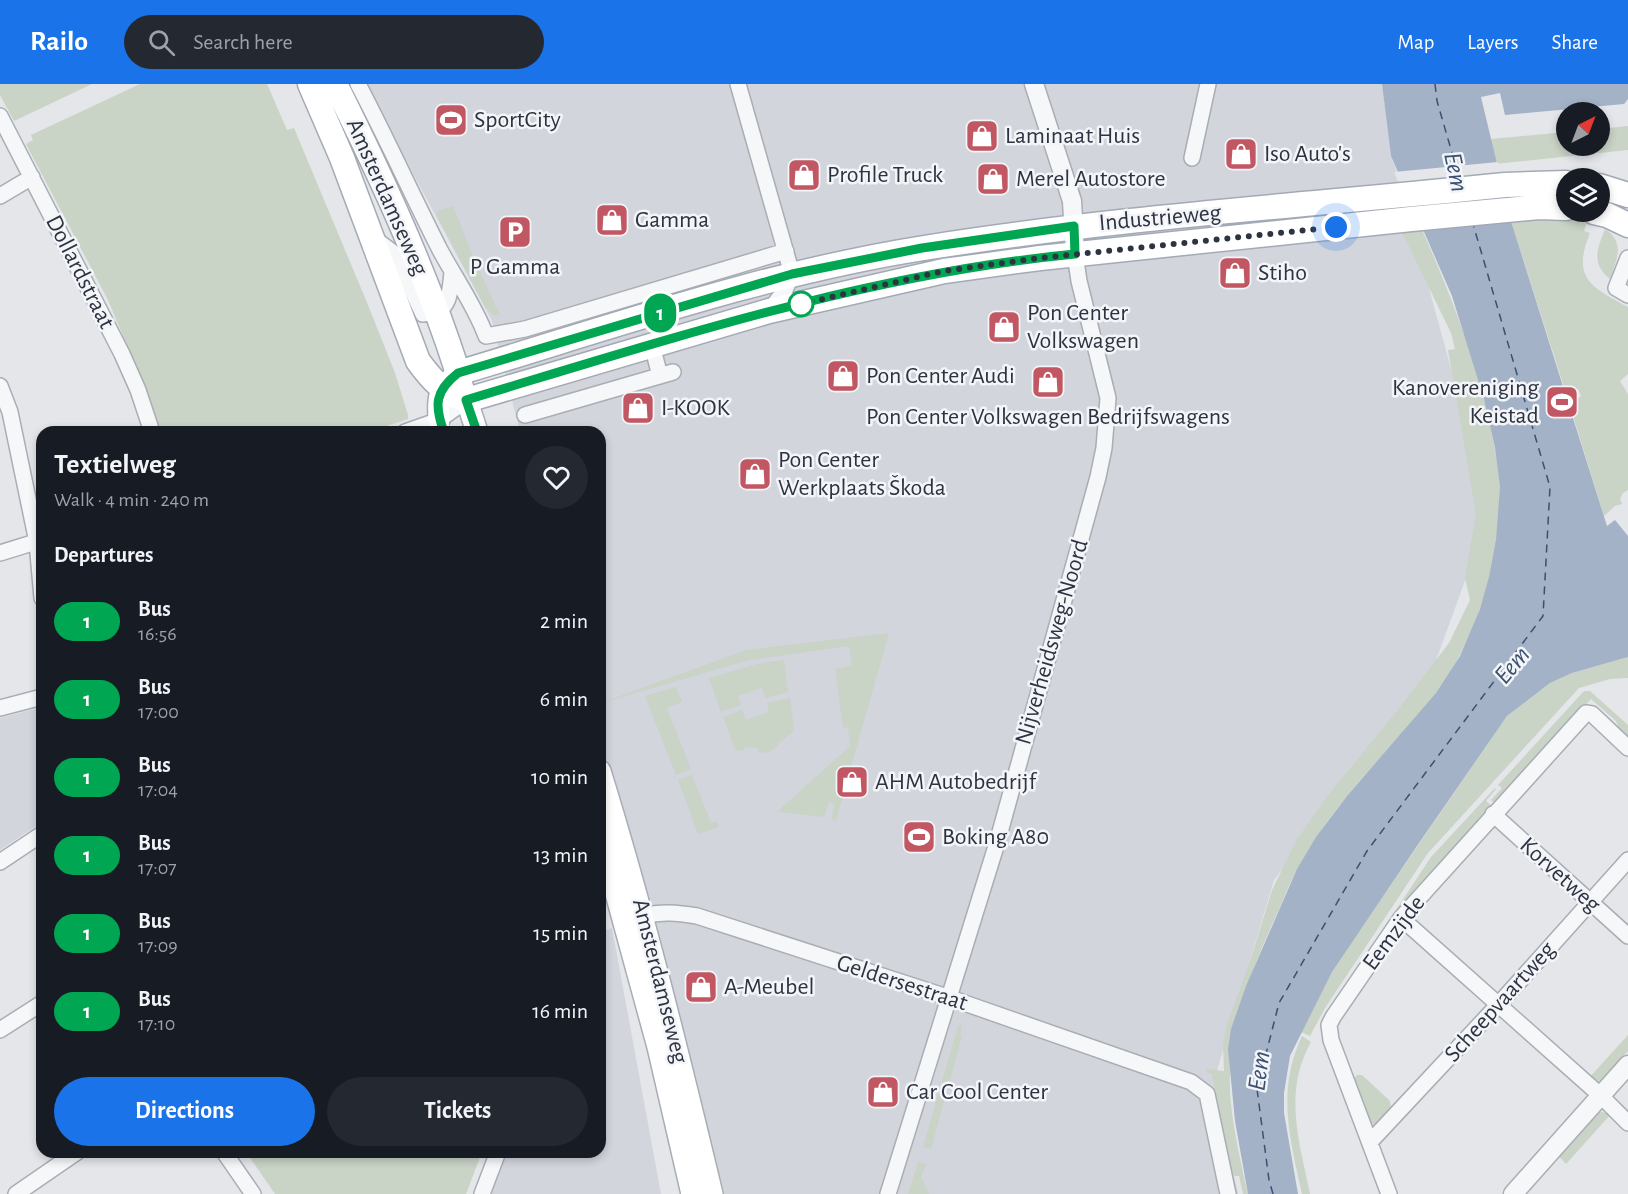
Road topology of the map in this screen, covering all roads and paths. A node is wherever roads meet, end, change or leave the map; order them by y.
1 (310, 84) edge
2 (335, 84) edge
3 (358, 84) edge
4 (738, 84) edge
5 (1034, 84) edge
6 (1208, 84) edge
7 (0, 116) edge
8 (1191, 158) dead end
9 (32, 177) junction
10 (1556, 183) edge
11 (1610, 189) edge
12 (1628, 195) edge
13 (0, 196) edge
14 (1556, 208) edge
15 (1610, 218) edge
16 (1628, 225) edge
17 (1074, 226) junction
18 (370, 235) junction
19 (1075, 254) junction
20 (1628, 258) edge
21 (789, 263) junction
22 (453, 273) junction
23 (1628, 294) edge
24 (436, 311) junction
25 (769, 311) junction
26 (486, 336) joint
27 (652, 345) junction
28 (418, 361) junction
29 (455, 390) junction
30 (2, 393) edge
31 (525, 415) dead end
32 (150, 426) edge
33 (442, 426) edge
34 (474, 426) edge
35 (36, 528) edge
36 (36, 542) edge
37 (0, 553) edge
38 (36, 699) edge
39 (0, 708) edge
40 (1628, 748) edge
41 (606, 791) edge
42 (1493, 814) junction
43 (36, 838) edge
44 (606, 857) edge
45 (1628, 860) edge
46 (0, 862) edge
47 (1590, 902) junction
48 (643, 916) junction
49 (1401, 918) junction
50 (1628, 936) edge
51 (632, 950) junction
52 (943, 996) junction
53 (1498, 1005) junction
54 (36, 1007) edge
55 (0, 1030) edge
56 (1628, 1065) edge
57 (1600, 1095) junction
58 (1628, 1123) edge
59 (1370, 1142) junction
60 (68, 1158) edge
61 (228, 1158) edge
62 (496, 1158) edge
63 (16, 1194) edge
64 (253, 1194) edge
65 (482, 1194) edge
66 (692, 1194) edge
67 (712, 1194) edge
68 (888, 1194) edge
69 (1228, 1194) edge
70 (1389, 1194) edge
71 (1513, 1194) edge

1 - 18 main road, Amsterdamseweg
2 - 24 main road, Amsterdamseweg
3 - 22 street, Amsterdamseweg
4 - 21 street
5 - 17 street, Nijverheidsweg-Noord
6 - 8 street
7 - 9 street, Dollardstraat
9 - 13 street
9 - 32 street, Dollardstraat
10 - 17 main road, Industrieweg
11 - 12 main road
14 - 19 main road, Industrieweg
15 - 16 main road
17 - 19 street, Nijverheidsweg-Noord
17 - 21 main road, Industrieweg
18 - 24 street, Amsterdamseweg
18 - 28 main road, Amsterdamseweg
19 - 25 main road, Industrieweg
19 - 52 street, Nijverheidsweg-Noord
20 - 23 street
21 - 25 street
21 - 26 street, Industrieweg
21 - 29 main road, Industrieweg
22 - 24 street, Amsterdamseweg
22 - 26 street, Amsterdamseweg
24 - 29 main road, Amsterdamseweg
25 - 27 main road, Industrieweg
27 - 29 main road, Industrieweg
27 - 31 street
28 - 29 main road
28 - 33 main road, Amsterdamseweg
29 - 33 main road
29 - 34 main road, Amsterdamseweg
30 - 35 street
36 - 37 street
38 - 39 street
40 - 42 street, Eemzijde
41 - 48 main road, Amsterdamseweg
42 - 47 street, Korvetweg
42 - 49 street, Eemzijde
43 - 46 street
44 - 51 main road, Amsterdamseweg
45 - 47 street, Scheepvaartweg
47 - 50 street, Korvetweg
47 - 53 street, Scheepvaartweg
48 - 51 street
48 - 52 street, Geldersestraat
48 - 67 main road, Amsterdamseweg
49 - 53 street
49 - 59 street, Eemzijde
51 - 66 main road, Amsterdamseweg
52 - 68 street, Nijverheidsweg-Noord
52 - 69 street, Geldersestraat
53 - 57 street
53 - 59 street, Scheepvaartweg
54 - 55 street
56 - 57 street
57 - 58 street
57 - 71 street
59 - 70 street, Eemzijde
60 - 63 street
61 - 64 street
62 - 65 street

